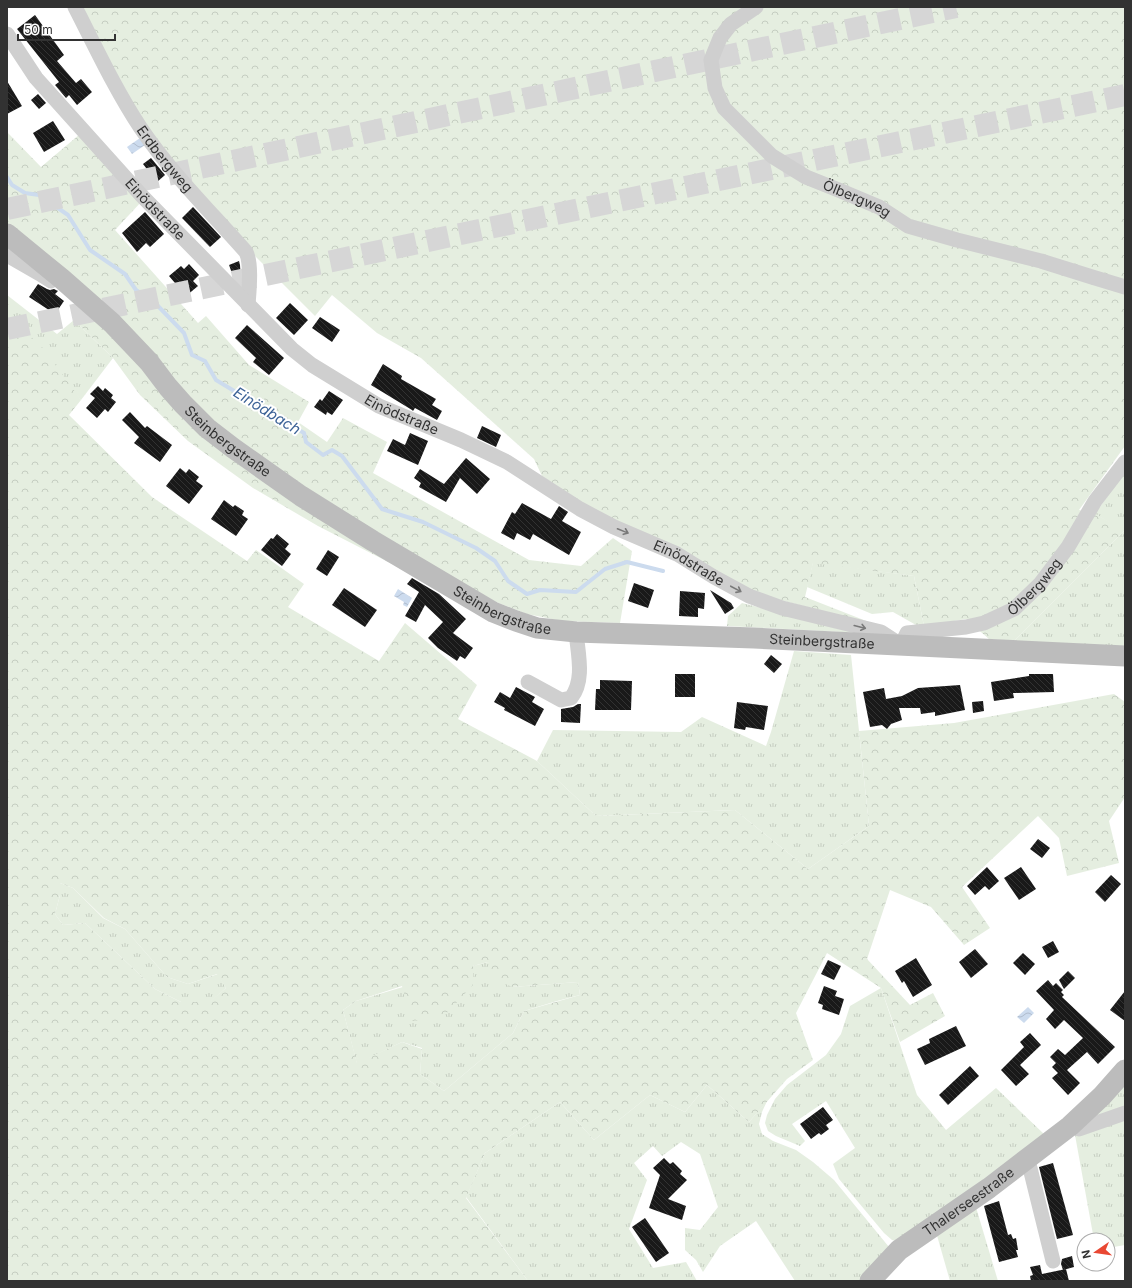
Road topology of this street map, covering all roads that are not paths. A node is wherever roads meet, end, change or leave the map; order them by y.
1 (75, 7) edge
2 (756, 7) edge
3 (7, 34) edge
4 (7, 234) edge
5 (7, 255) edge
6 (62, 279) junction
7 (1125, 287) edge
8 (248, 304) junction
9 (1125, 462) edge
10 (576, 632) junction
11 (900, 645) junction
12 (1125, 656) edge
13 (528, 682) dead end
14 (1125, 1070) edge
15 (1125, 1113) edge
16 (1070, 1126) junction
17 (1024, 1161) junction
18 (1053, 1261) dead end
19 (870, 1281) edge

1 - 8 street, Erdbergweg
2 - 7 street, Ölbergweg
3 - 8 street, Einödstraße
4 - 6 main road, Steinbergstraße
5 - 6 street
6 - 10 main road, Steinbergstraße
8 -> 11 street, Einödstraße
9 - 11 street, Ölbergweg
10 - 11 main road, Steinbergstraße
10 - 13 street
11 - 12 main road, Steinbergstraße
14 - 16 main road, Thalerseestraße
15 - 16 street
16 - 17 main road, Thalerseestraße
17 - 18 street
17 - 19 main road, Thalerseestraße

